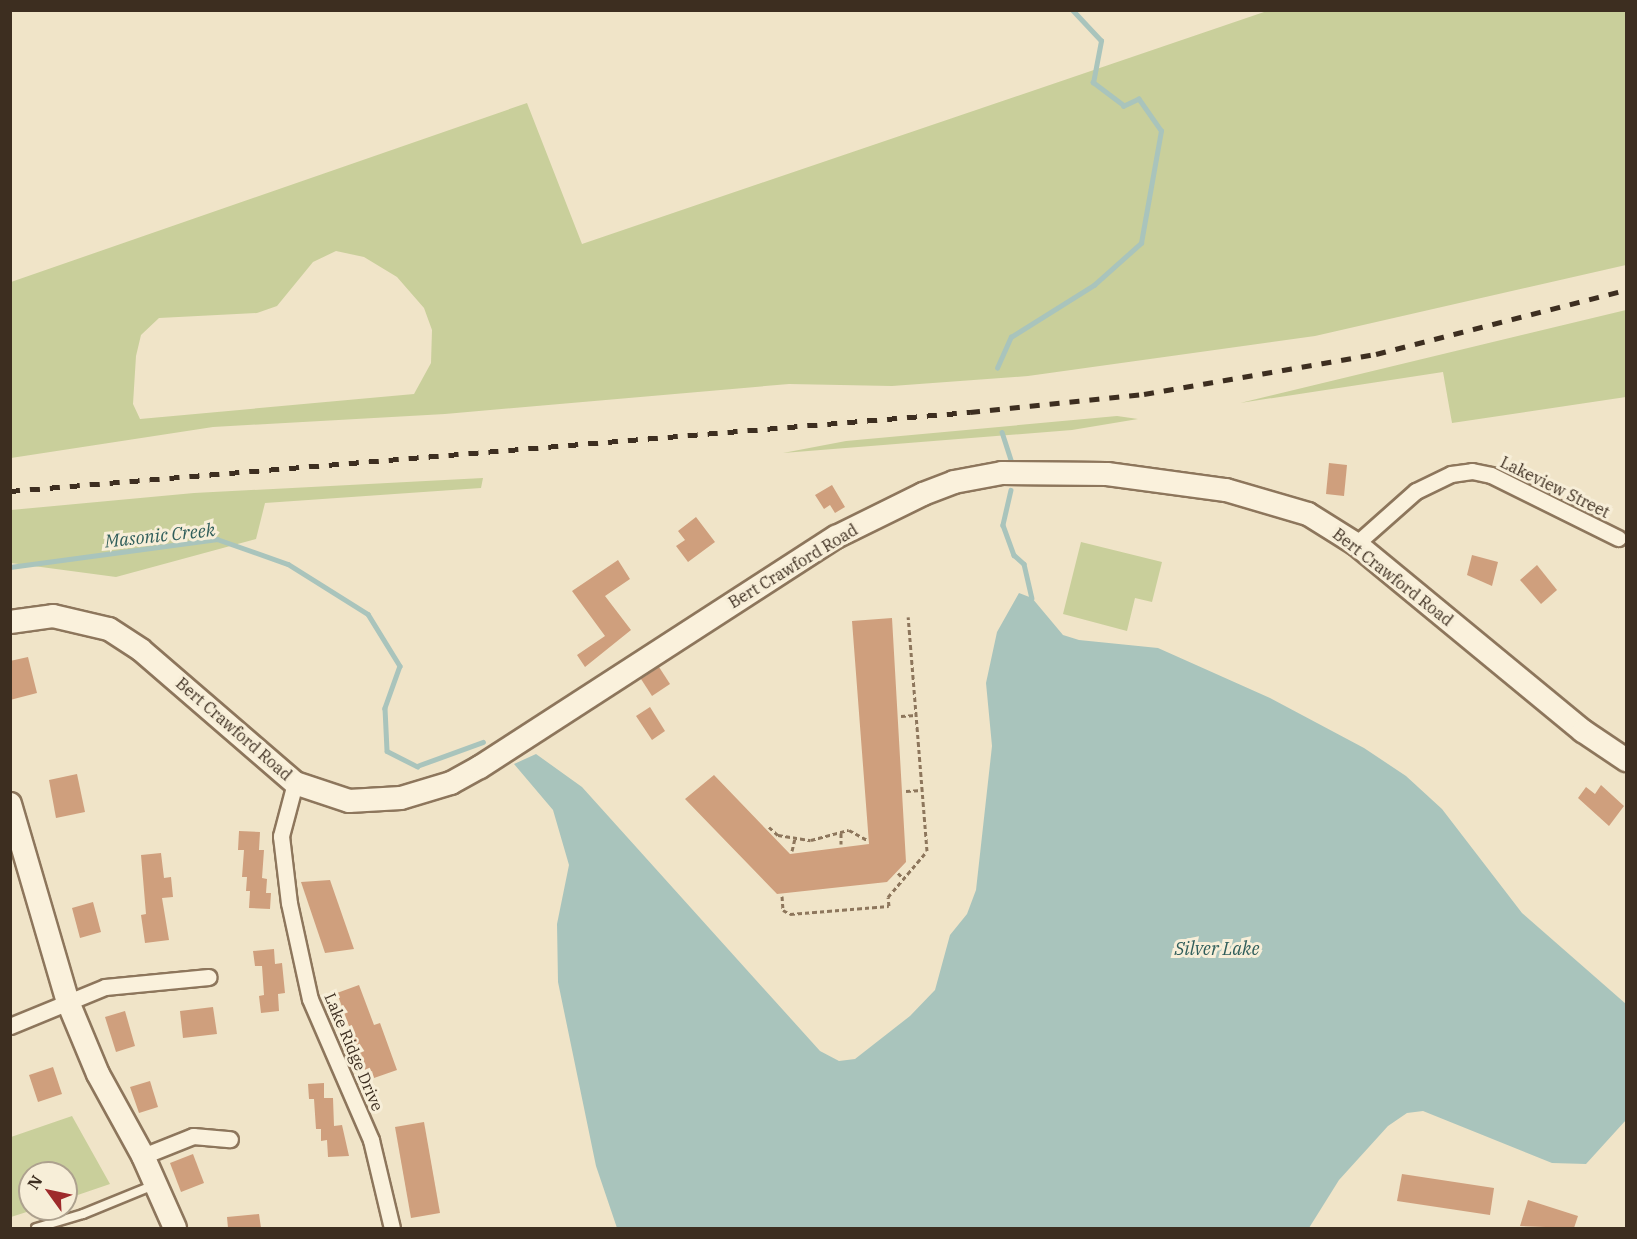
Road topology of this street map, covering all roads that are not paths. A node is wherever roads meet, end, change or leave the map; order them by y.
1 (1618, 538) dead end
2 (1356, 544) junction
3 (10, 622) edge
4 (1626, 760) edge
5 (295, 783) junction
6 (11, 806) edge
7 (209, 977) dead end
8 (68, 1002) junction
9 (10, 1026) edge
10 (230, 1139) dead end
11 (143, 1156) junction
12 (155, 1184) junction
13 (36, 1228) edge
14 (175, 1228) edge
15 (392, 1228) edge

1 - 2 street, Lakeview Street
2 - 4 street, Bert Crawford Road
2 - 5 street, Bert Crawford Road
3 - 5 street, Bert Crawford Road
5 - 15 street, Lake Ridge Drive
6 - 8 street
7 - 8 street
8 - 9 street
8 - 11 street
10 - 11 street
11 - 12 street
12 - 13 lane
12 - 14 street

